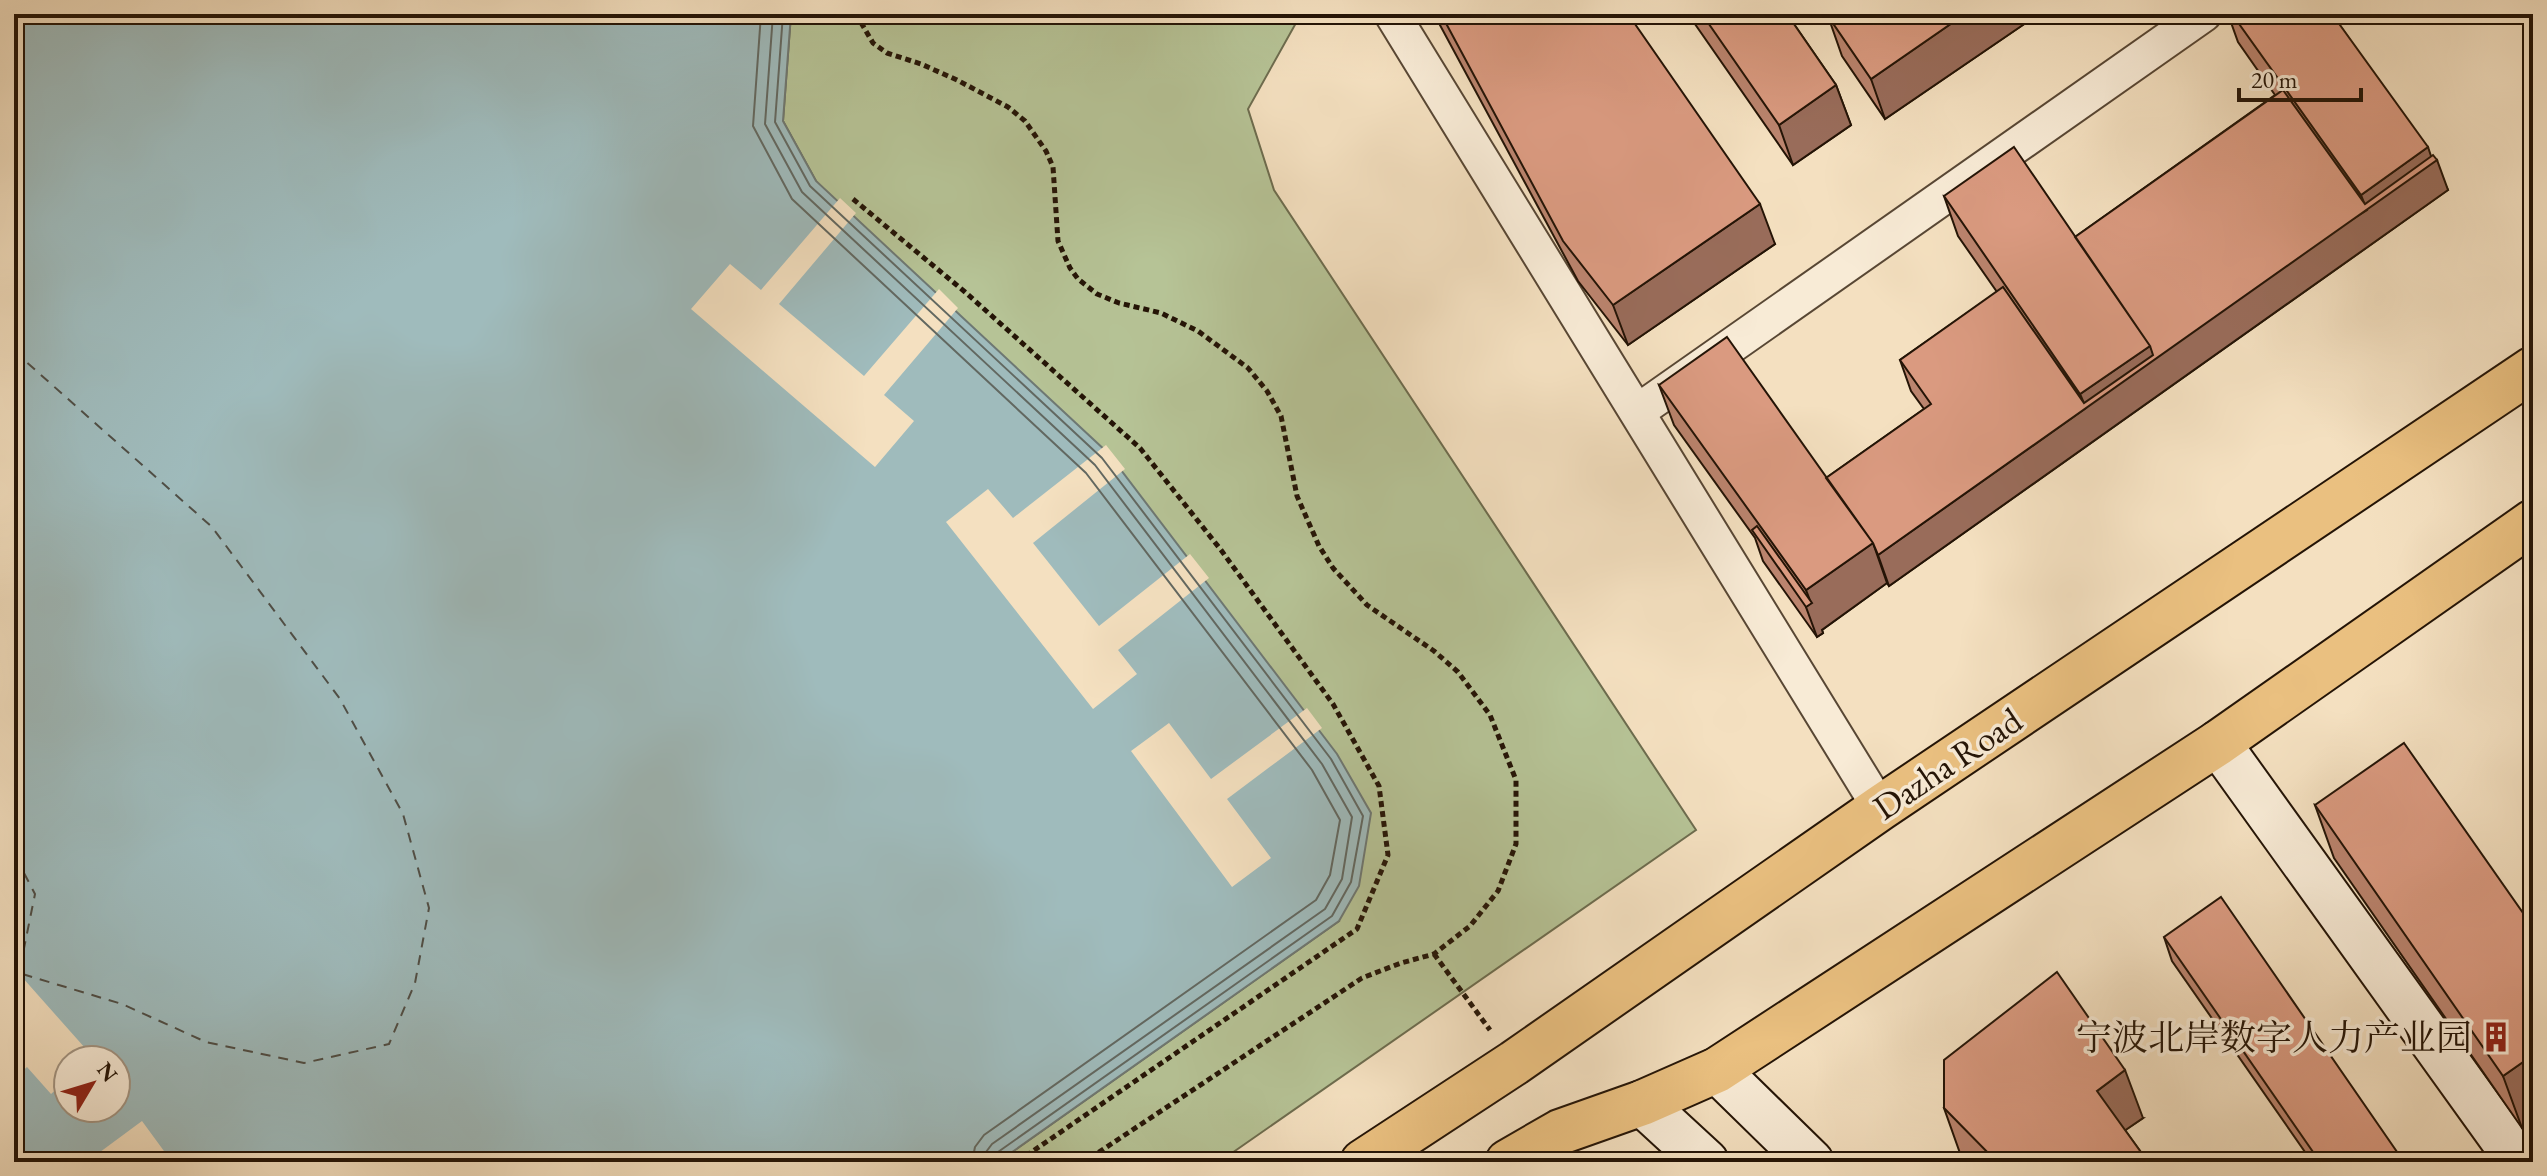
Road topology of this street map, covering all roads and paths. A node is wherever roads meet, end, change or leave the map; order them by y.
1 (856, 14) edge
2 (1392, 14) edge
3 (2204, 14) edge
4 (853, 199) dead end
5 (2533, 369) edge
6 (1637, 412) junction
7 (2533, 522) edge
8 (2218, 743) junction
9 (1880, 808) junction
10 (1717, 1070) junction
11 (1642, 1103) junction
12 (1017, 1162) edge
13 (1084, 1162) edge
14 (1363, 1162) edge
15 (1508, 1162) edge
16 (1706, 1162) edge
17 (1811, 1162) edge
18 (2519, 1162) edge

1 - 13 path
2 - 6 street
3 - 6 street
4 - 12 path
5 - 9 main road, Dazha Road
6 - 9 street
7 - 8 main road
8 - 10 main road
8 - 18 street
9 - 14 main road, Dazha Road
10 - 11 main road
10 - 17 street
11 - 15 main road
11 - 16 street

